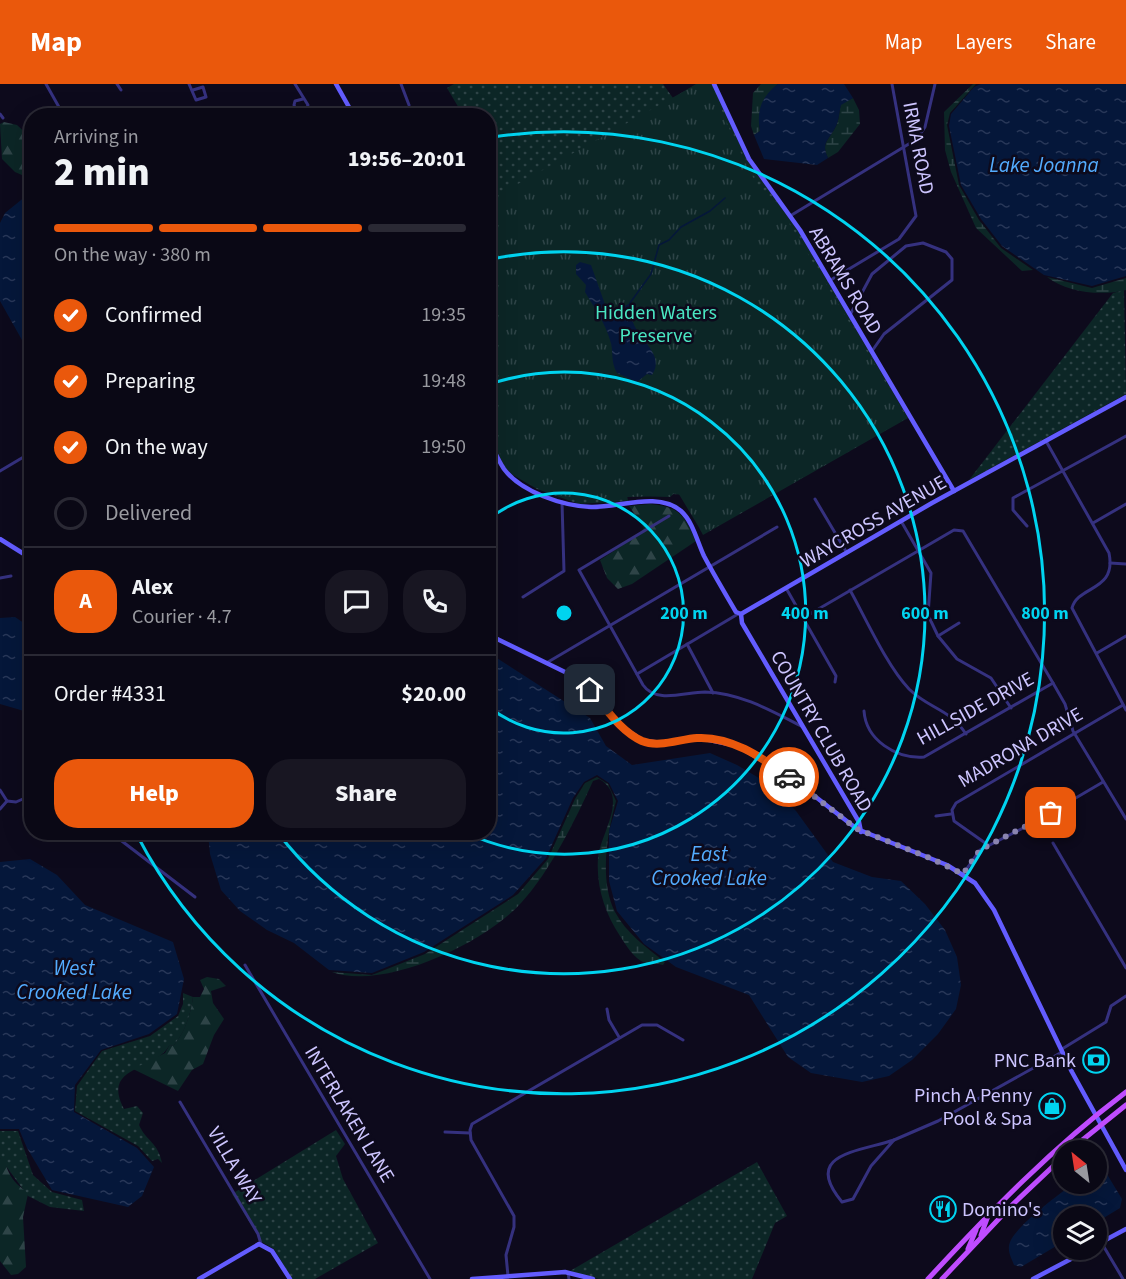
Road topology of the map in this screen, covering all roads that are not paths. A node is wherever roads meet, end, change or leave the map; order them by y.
1 (46, 84) edge
2 (117, 84) edge
3 (189, 84) edge
4 (295, 84) edge
5 (336, 84) edge
6 (401, 84) edge
7 (714, 84) edge
8 (892, 84) edge
9 (935, 84) edge
10 (121, 90) dead end
11 (193, 90) junction
12 (303, 99) junction
13 (409, 105) dead end
14 (60, 108) edge
15 (295, 108) edge
16 (308, 108) edge
17 (350, 108) edge
18 (902, 147) junction
19 (790, 216) junction
20 (830, 281) junction
21 (850, 315) junction
22 (872, 351) junction
23 (1126, 397) edge
24 (1126, 436) edge
25 (1046, 441) junction
26 (496, 453) edge
27 (24, 457) edge
28 (1063, 470) junction
29 (0, 471) edge
30 (954, 491) junction
31 (815, 499) dead end
32 (562, 502) junction
33 (1126, 504) edge
34 (669, 516) dead end
35 (901, 522) junction
36 (1093, 523) junction
37 (1027, 525) dead end
38 (777, 527) dead end
39 (0, 539) edge
40 (918, 550) junction
41 (847, 553) junction
42 (24, 555) edge
43 (1110, 563) junction
44 (1126, 564) edge
45 (710, 566) junction
46 (11, 576) dead end
47 (0, 578) edge
48 (786, 588) junction
49 (850, 590) junction
50 (523, 597) dead end
51 (740, 614) junction
52 (803, 618) junction
53 (959, 623) dead end
54 (610, 625) junction
55 (938, 636) junction
56 (1126, 636) edge
57 (496, 638) edge
58 (687, 643) junction
59 (1097, 653) junction
60 (548, 662) junction
61 (637, 674) junction
62 (835, 682) dead end
63 (1053, 683) junction
64 (713, 693) junction
65 (1123, 705) junction
66 (1011, 708) junction
67 (1126, 710) edge
68 (864, 711) dead end
69 (801, 726) junction
70 (1074, 733) junction
71 (966, 734) junction
72 (1103, 782) junction
73 (0, 790) edge
74 (24, 798) edge
75 (7, 801) junction
76 (0, 809) edge
77 (951, 814) junction
78 (936, 816) dead end
79 (1126, 819) edge
80 (861, 832) junction
81 (120, 840) edge
82 (1053, 843) dead end
83 (988, 845) junction
84 (963, 874) junction
85 (195, 897) dead end
86 (245, 965) dead end
87 (1126, 968) edge
88 (1126, 996) edge
89 (607, 1009) dead end
90 (619, 1037) junction
91 (683, 1040) dead end
92 (1061, 1051) junction
93 (1126, 1092) edge
94 (180, 1102) dead end
95 (1126, 1105) edge
96 (1096, 1115) junction
97 (1101, 1124) junction
98 (445, 1132) dead end
99 (470, 1133) junction
100 (894, 1140) junction
101 (1082, 1140) edge
102 (1053, 1167) edge
103 (1126, 1170) edge
104 (990, 1212) junction
105 (976, 1227) junction
106 (1126, 1229) edge
107 (981, 1238) junction
108 (1107, 1239) edge
109 (261, 1244) junction
110 (966, 1253) junction
111 (1107, 1255) edge
112 (1069, 1260) edge
113 (568, 1273) junction
114 (508, 1276) junction
115 (525, 1277) edge
116 (199, 1279) edge
117 (290, 1279) edge
118 (430, 1279) edge
119 (472, 1279) edge
120 (478, 1279) edge
121 (569, 1279) edge
122 (593, 1279) edge
123 (928, 1279) edge
124 (942, 1279) edge
125 (1033, 1279) edge
126 (1124, 1279) edge

1 - 14 street
2 - 10 street
3 - 11 street
4 - 12 street
5 - 17 street
6 - 13 street
7 - 19 street, ABRAMS ROAD
8 - 18 street, IRMA ROAD
9 - 18 street
11 - 11 street
12 - 15 street
12 - 16 street
18 - 19 street
18 - 20 street, IRMA ROAD
19 - 20 street, ABRAMS ROAD
20 - 21 street, ABRAMS ROAD
21 - 22 street, ABRAMS ROAD
21 - 22 street
22 - 30 street, ABRAMS ROAD
23 - 25 street, WAYCROSS AVENUE
24 - 28 street
25 - 28 street
25 - 30 street, WAYCROSS AVENUE
26 - 32 street, COUNTRY CLUB ROAD
27 - 29 street
28 - 36 street
28 - 37 street
30 - 35 street, WAYCROSS AVENUE
31 - 41 street
32 - 45 street, COUNTRY CLUB ROAD
32 - 50 street
33 - 36 street
34 - 54 street
35 - 40 street
35 - 41 street, WAYCROSS AVENUE
36 - 43 street
38 - 45 street
39 - 42 street
40 - 49 street
40 - 55 street
40 - 63 street
41 - 48 street, WAYCROSS AVENUE
43 - 44 street
43 - 59 street
45 - 51 street, COUNTRY CLUB ROAD
45 - 54 street
46 - 47 street
48 - 51 street, WAYCROSS AVENUE
48 - 52 street
49 - 52 street
49 - 71 street
51 - 58 street, WAYCROSS AVENUE
51 - 69 street, COUNTRY CLUB ROAD
52 - 62 street
53 - 55 street
54 - 60 street
54 - 61 street
55 - 66 street
56 - 59 street
57 - 60 street
58 - 61 street, WAYCROSS AVENUE
58 - 64 street
59 - 65 street
60 - 80 street
61 - 64 street
63 - 66 street, HILLSIDE DRIVE
63 - 70 street
64 - 69 street
65 - 67 street
65 - 70 street, MADRONA DRIVE
66 - 71 street, HILLSIDE DRIVE
68 - 71 street, HILLSIDE DRIVE
69 - 80 street, COUNTRY CLUB ROAD
70 - 72 street
70 - 77 street, MADRONA DRIVE
72 - 79 street
72 - 83 street
73 - 75 street
74 - 75 street
75 - 76 street
77 - 78 street
77 - 83 street, MADRONA DRIVE
80 - 84 street
81 - 85 street
82 - 87 street
83 - 84 street
84 - 92 street
86 - 118 street, INTERLAKEN LANE
88 - 92 street
89 - 90 street
90 - 91 street
90 - 99 street
92 - 96 street
92 - 100 street
93 - 96 main road
94 - 109 street, VILLA WAY
95 - 97 main road
96 - 97 street
96 - 104 main road
97 - 101 main road
97 - 103 street
98 - 99 street
99 - 114 street
100 - 100 street
102 - 107 main road
104 - 105 main road
104 - 107 main road
105 - 110 main road
105 - 123 main road
106 - 108 street
107 - 110 main road
109 - 116 street
109 - 117 street
110 - 124 main road
111 - 126 street
112 - 125 street
113 - 115 street
113 - 121 street
113 - 122 street
114 - 115 street
114 - 120 street
119 - 120 street

